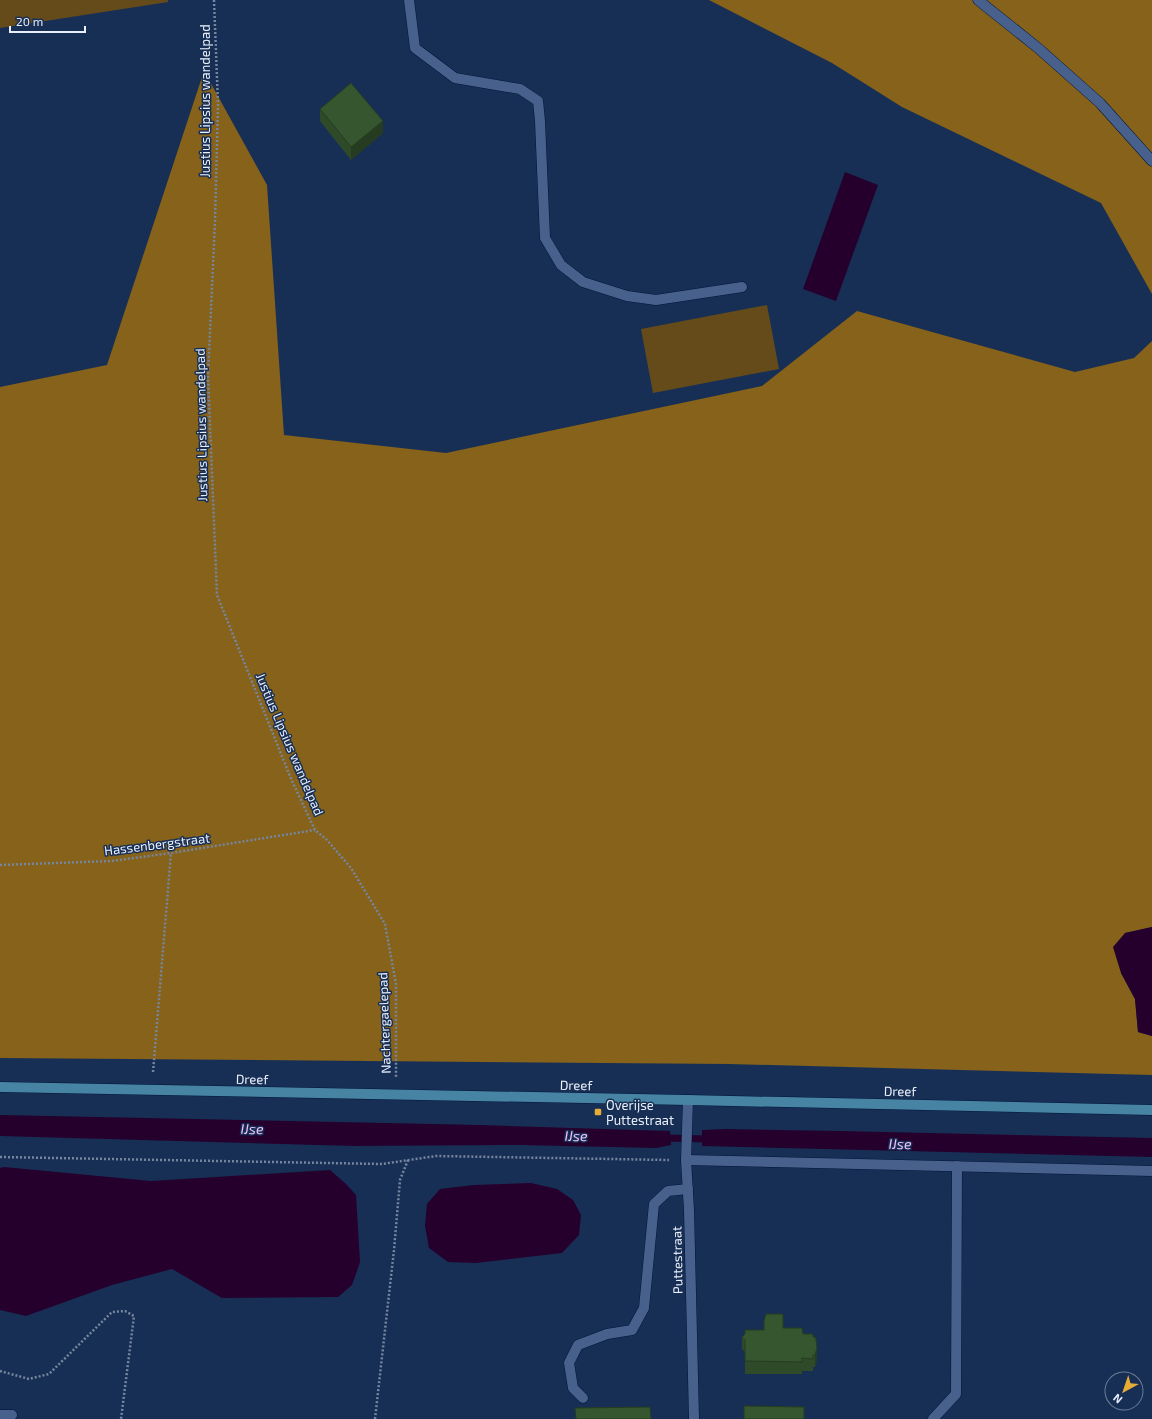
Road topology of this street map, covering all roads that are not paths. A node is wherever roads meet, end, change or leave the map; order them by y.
1 (410, 0) edge
2 (978, 0) edge
3 (1152, 160) edge
4 (742, 287) dead end
5 (0, 1087) edge
6 (688, 1100) junction
7 (1152, 1110) edge
8 (686, 1160) junction
9 (957, 1166) junction
10 (1152, 1171) edge
11 (688, 1189) junction
12 (583, 1398) dead end
13 (0, 1415) edge
14 (12, 1416) dead end
15 (694, 1419) edge
16 (933, 1419) edge

1 - 4 street
2 - 3 street
5 - 6 main road, Dreef
6 - 7 main road, Dreef
6 - 8 street, Puttestraat
8 - 9 street
8 - 11 street, Puttestraat
9 - 10 street
9 - 16 street
11 - 12 street
11 - 15 street, Puttestraat
13 - 14 street

